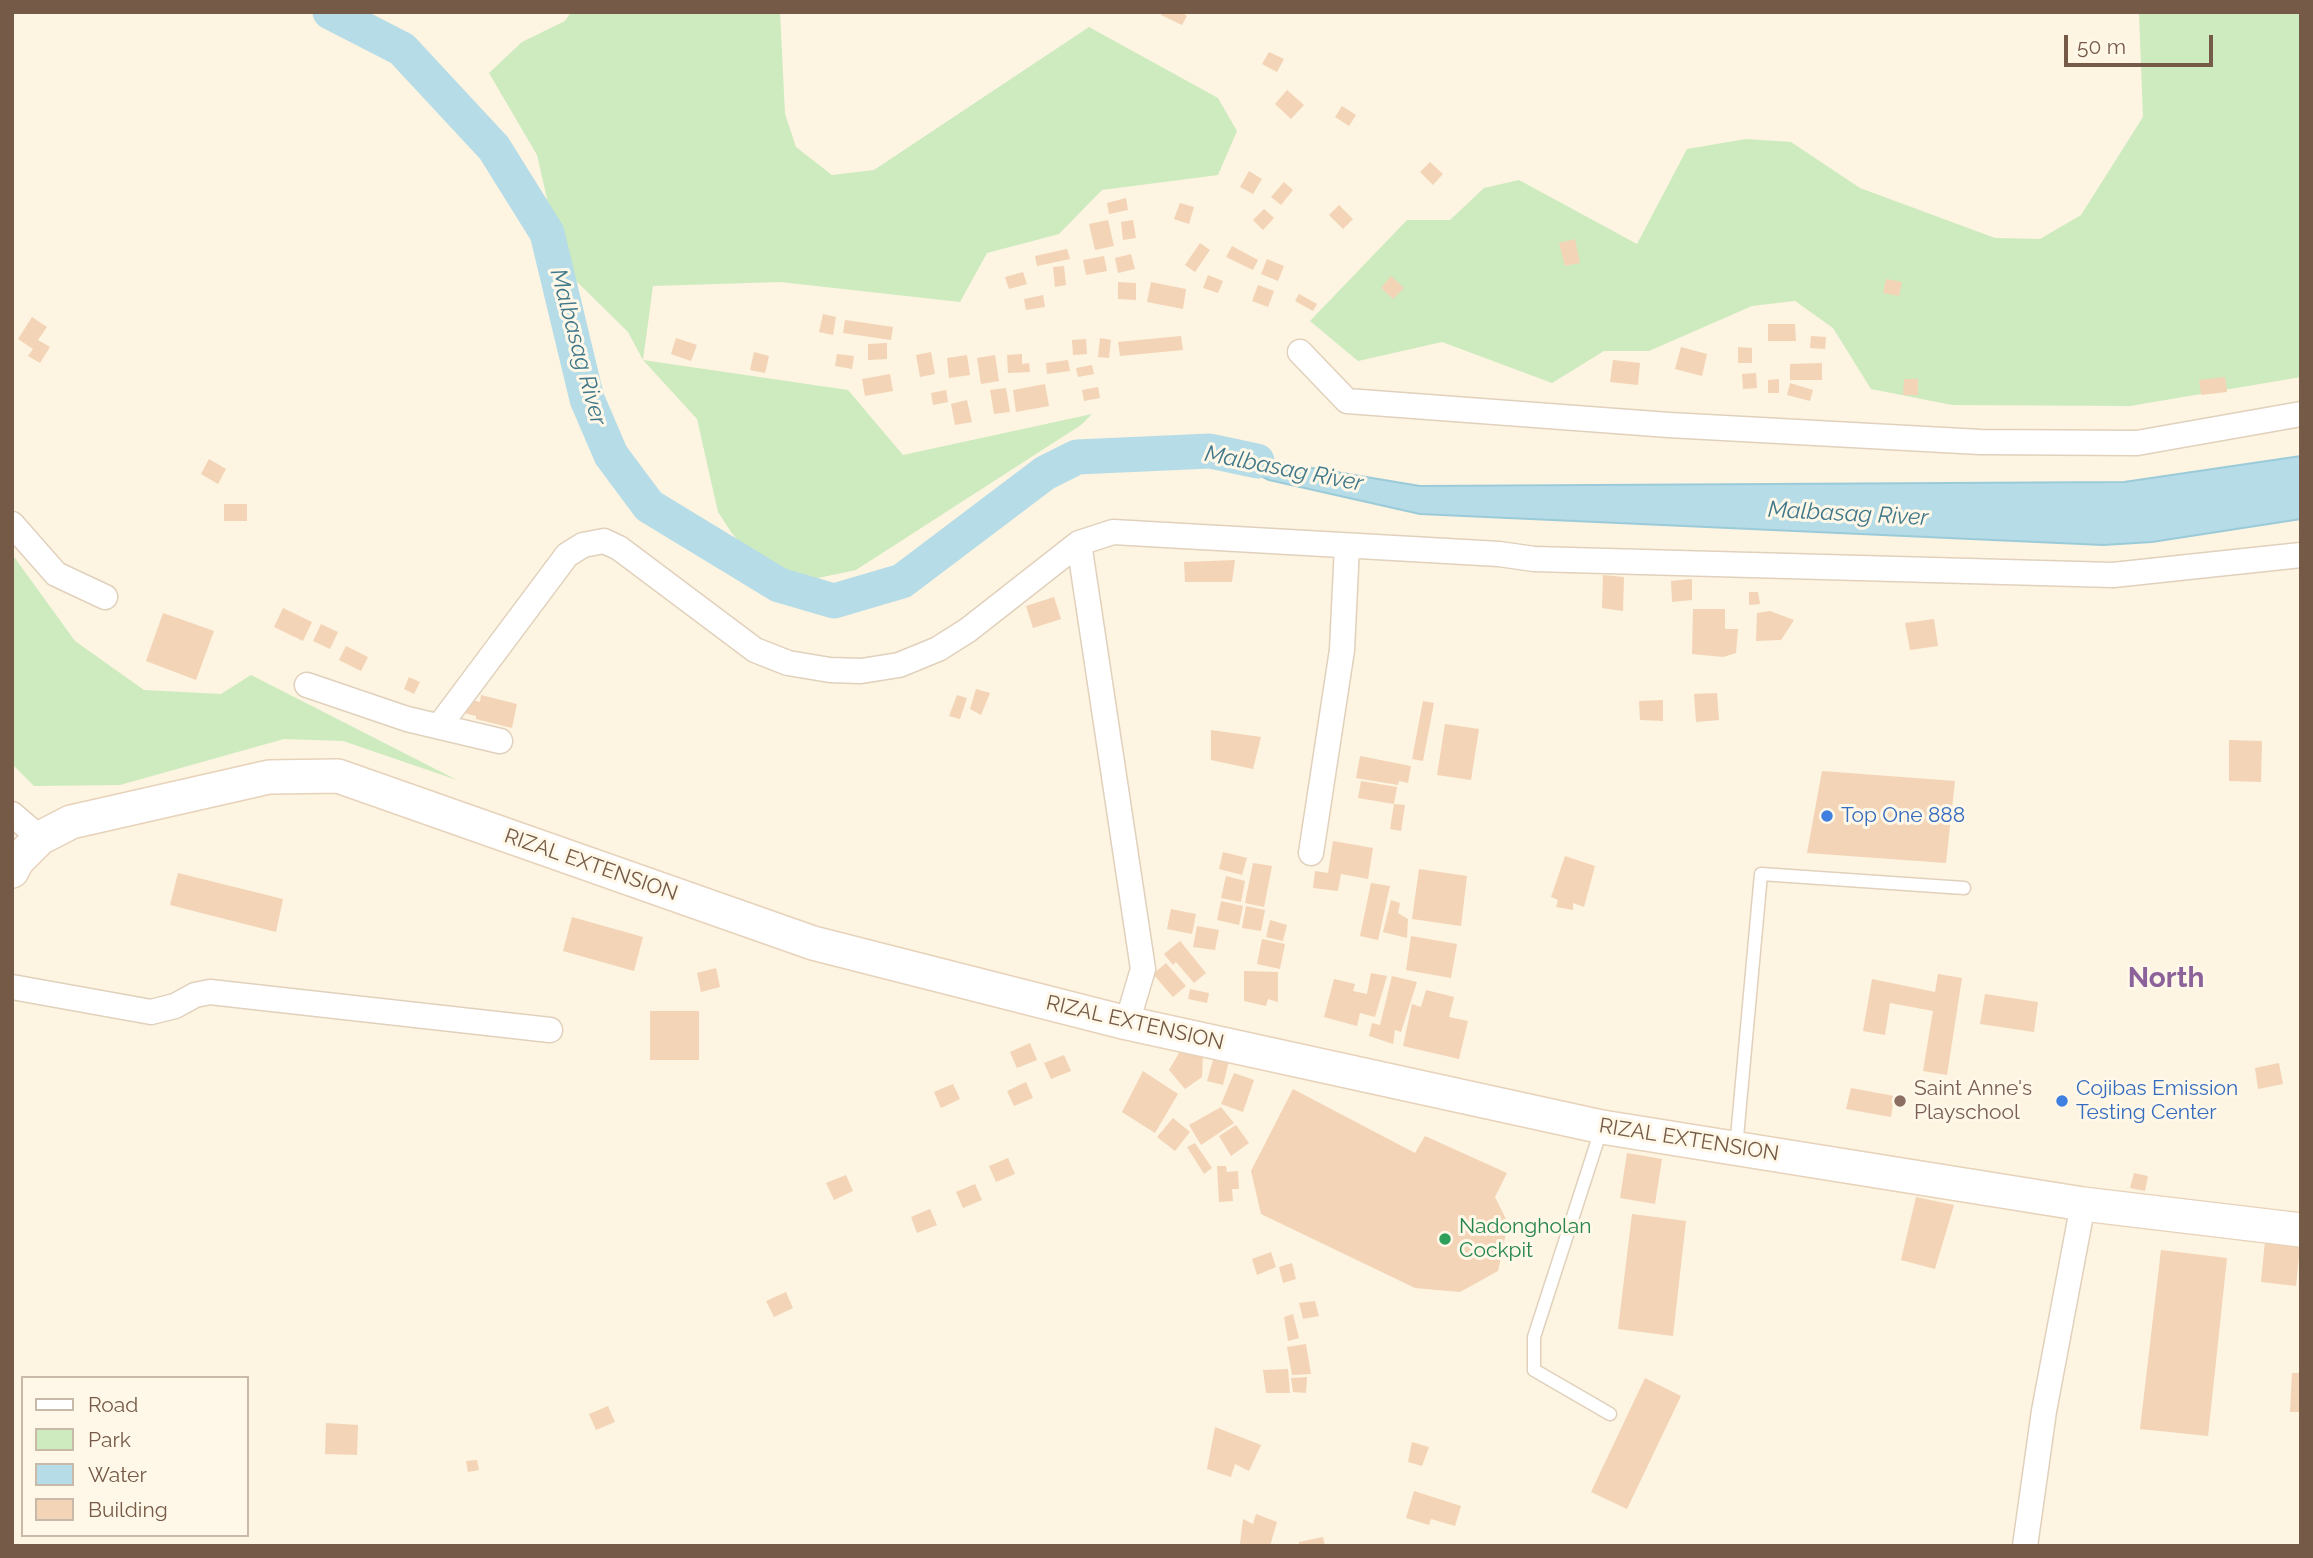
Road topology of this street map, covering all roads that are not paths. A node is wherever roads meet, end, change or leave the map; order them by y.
1 (1300, 352) dead end
2 (2301, 414) edge
3 (12, 524) edge
4 (1079, 543) junction
5 (1347, 546) junction
6 (2301, 555) edge
7 (105, 597) dead end
8 (307, 685) dead end
9 (440, 725) junction
10 (500, 741) dead end
11 (12, 814) edge
12 (40, 838) junction
13 (1311, 853) dead end
14 (12, 871) edge
15 (1964, 888) dead end
16 (12, 987) edge
17 (1127, 1023) junction
18 (550, 1030) dead end
19 (1602, 1127) junction
20 (1736, 1148) junction
21 (2083, 1204) junction
22 (2301, 1230) edge
23 (1610, 1414) dead end
24 (2025, 1546) edge

1 - 2 street
3 - 7 street
4 - 5 street
4 - 9 street
4 - 17 street
5 - 6 street
5 - 13 street
8 - 9 street
9 - 10 street
11 - 12 street
12 - 14 street, RIZAL EXTENSION
12 - 17 street, RIZAL EXTENSION
15 - 20 lane
16 - 18 street
17 - 19 street, RIZAL EXTENSION
19 - 20 street, RIZAL EXTENSION
19 - 23 lane
20 - 21 street, RIZAL EXTENSION
21 - 22 street, RIZAL EXTENSION
21 - 24 street

